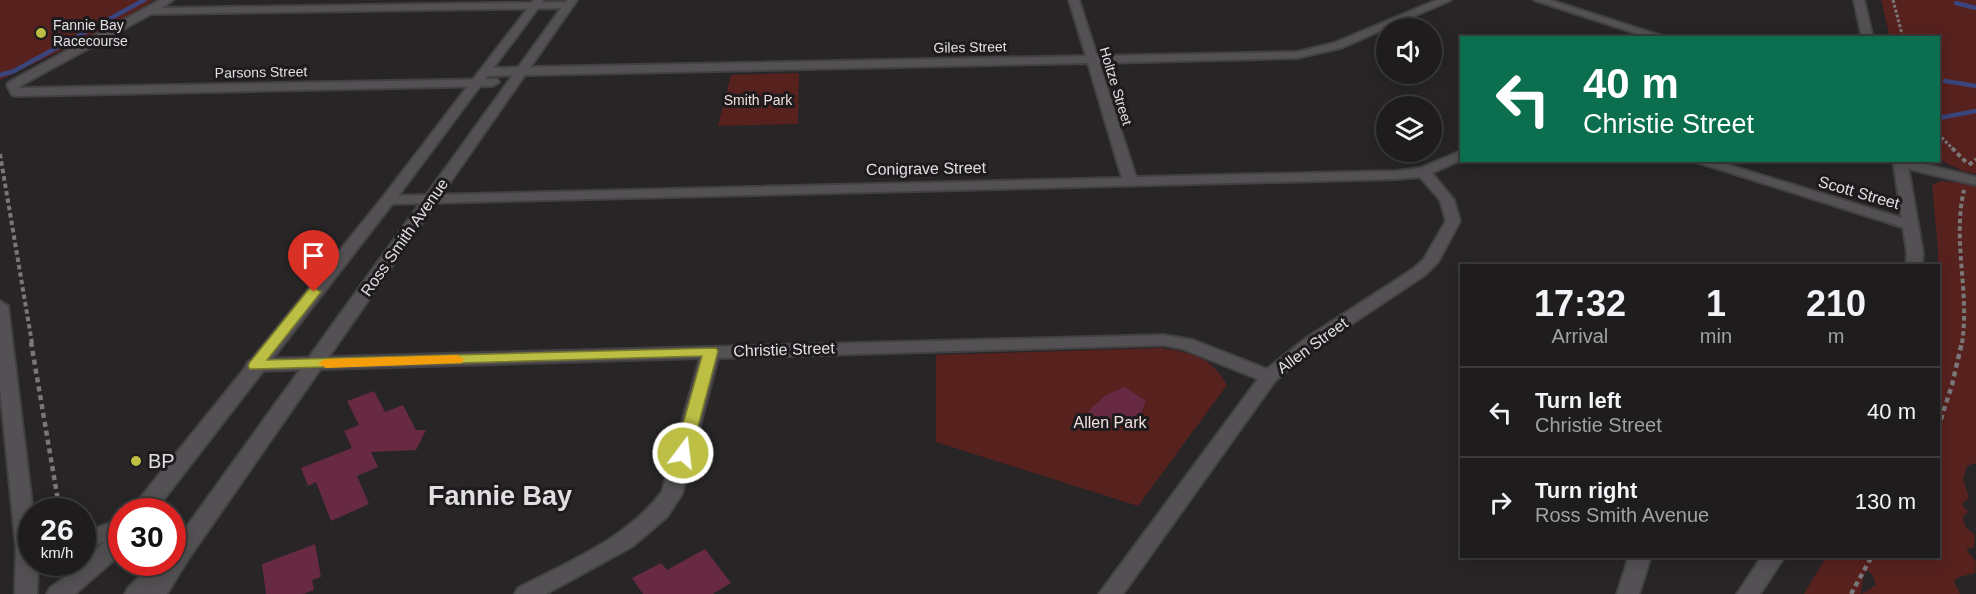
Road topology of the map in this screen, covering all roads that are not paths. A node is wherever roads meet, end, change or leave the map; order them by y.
1 (168, 0) edge
2 (1074, 0) edge
3 (1446, 0) edge
4 (1539, 0) edge
5 (1859, 0) edge
6 (571, 2) edge
7 (1561, 2) edge
8 (537, 3) edge
9 (148, 11) junction
10 (1657, 36) edge
11 (1868, 36) edge
12 (1092, 60) junction
13 (518, 76) junction
14 (481, 77) junction
15 (1460, 155) edge
16 (1703, 162) edge
17 (1901, 162) edge
18 (1423, 172) junction
19 (1970, 179) edge
20 (1130, 181) junction
21 (431, 199) junction
22 (388, 200) junction
23 (1910, 225) junction
24 (1914, 264) edge
25 (0, 306) edge
26 (711, 351) junction
27 (316, 364) junction
28 (255, 366) junction
29 (1269, 377) junction
30 (5, 389) edge
31 (21, 498) edge
32 (152, 498) edge
33 (186, 543) edge
34 (108, 552) edge
35 (1639, 558) edge
36 (1773, 558) edge
37 (27, 576) edge
38 (156, 576) edge
39 (165, 576) edge
40 (26, 594) edge
41 (58, 594) edge
42 (136, 594) edge
43 (155, 594) edge
44 (526, 594) edge
45 (1110, 594) edge
46 (1628, 594) edge
47 (1748, 594) edge

1 - 9 street
2 - 12 street, Holtze Street
3 - 12 street, Giles Street
4 - 7 street
5 - 11 street
6 - 8 street
6 - 13 street, Ross Smith Avenue
7 - 10 street
8 - 9 street
8 - 14 street, Ross Smith Avenue
9 - 14 street, Parsons Street
12 - 13 street, Giles Street
12 - 20 street, Holtze Street
13 - 14 street, Parsons Street
13 - 21 street, Ross Smith Avenue
14 - 22 street, Ross Smith Avenue
15 - 18 street, Conigrave Street
16 - 23 street, Scott Street
17 - 19 street
17 - 23 street
18 - 20 street, Conigrave Street
18 - 29 street, Allen Street
20 - 21 street, Conigrave Street
21 - 22 street, Conigrave Street
21 - 27 street, Ross Smith Avenue
22 - 28 street, Ross Smith Avenue
23 - 24 street
25 - 30 street
26 - 27 street, Christie Street
26 - 29 street, Christie Street
26 - 44 street
27 - 28 street, Christie Street
27 - 33 street, Ross Smith Avenue
28 - 32 street, Ross Smith Avenue
29 - 45 street, Allen Street
30 - 31 street
34 - 41 street
35 - 46 street
36 - 47 street
37 - 40 street
38 - 42 street, Ross Smith Avenue
39 - 43 street

